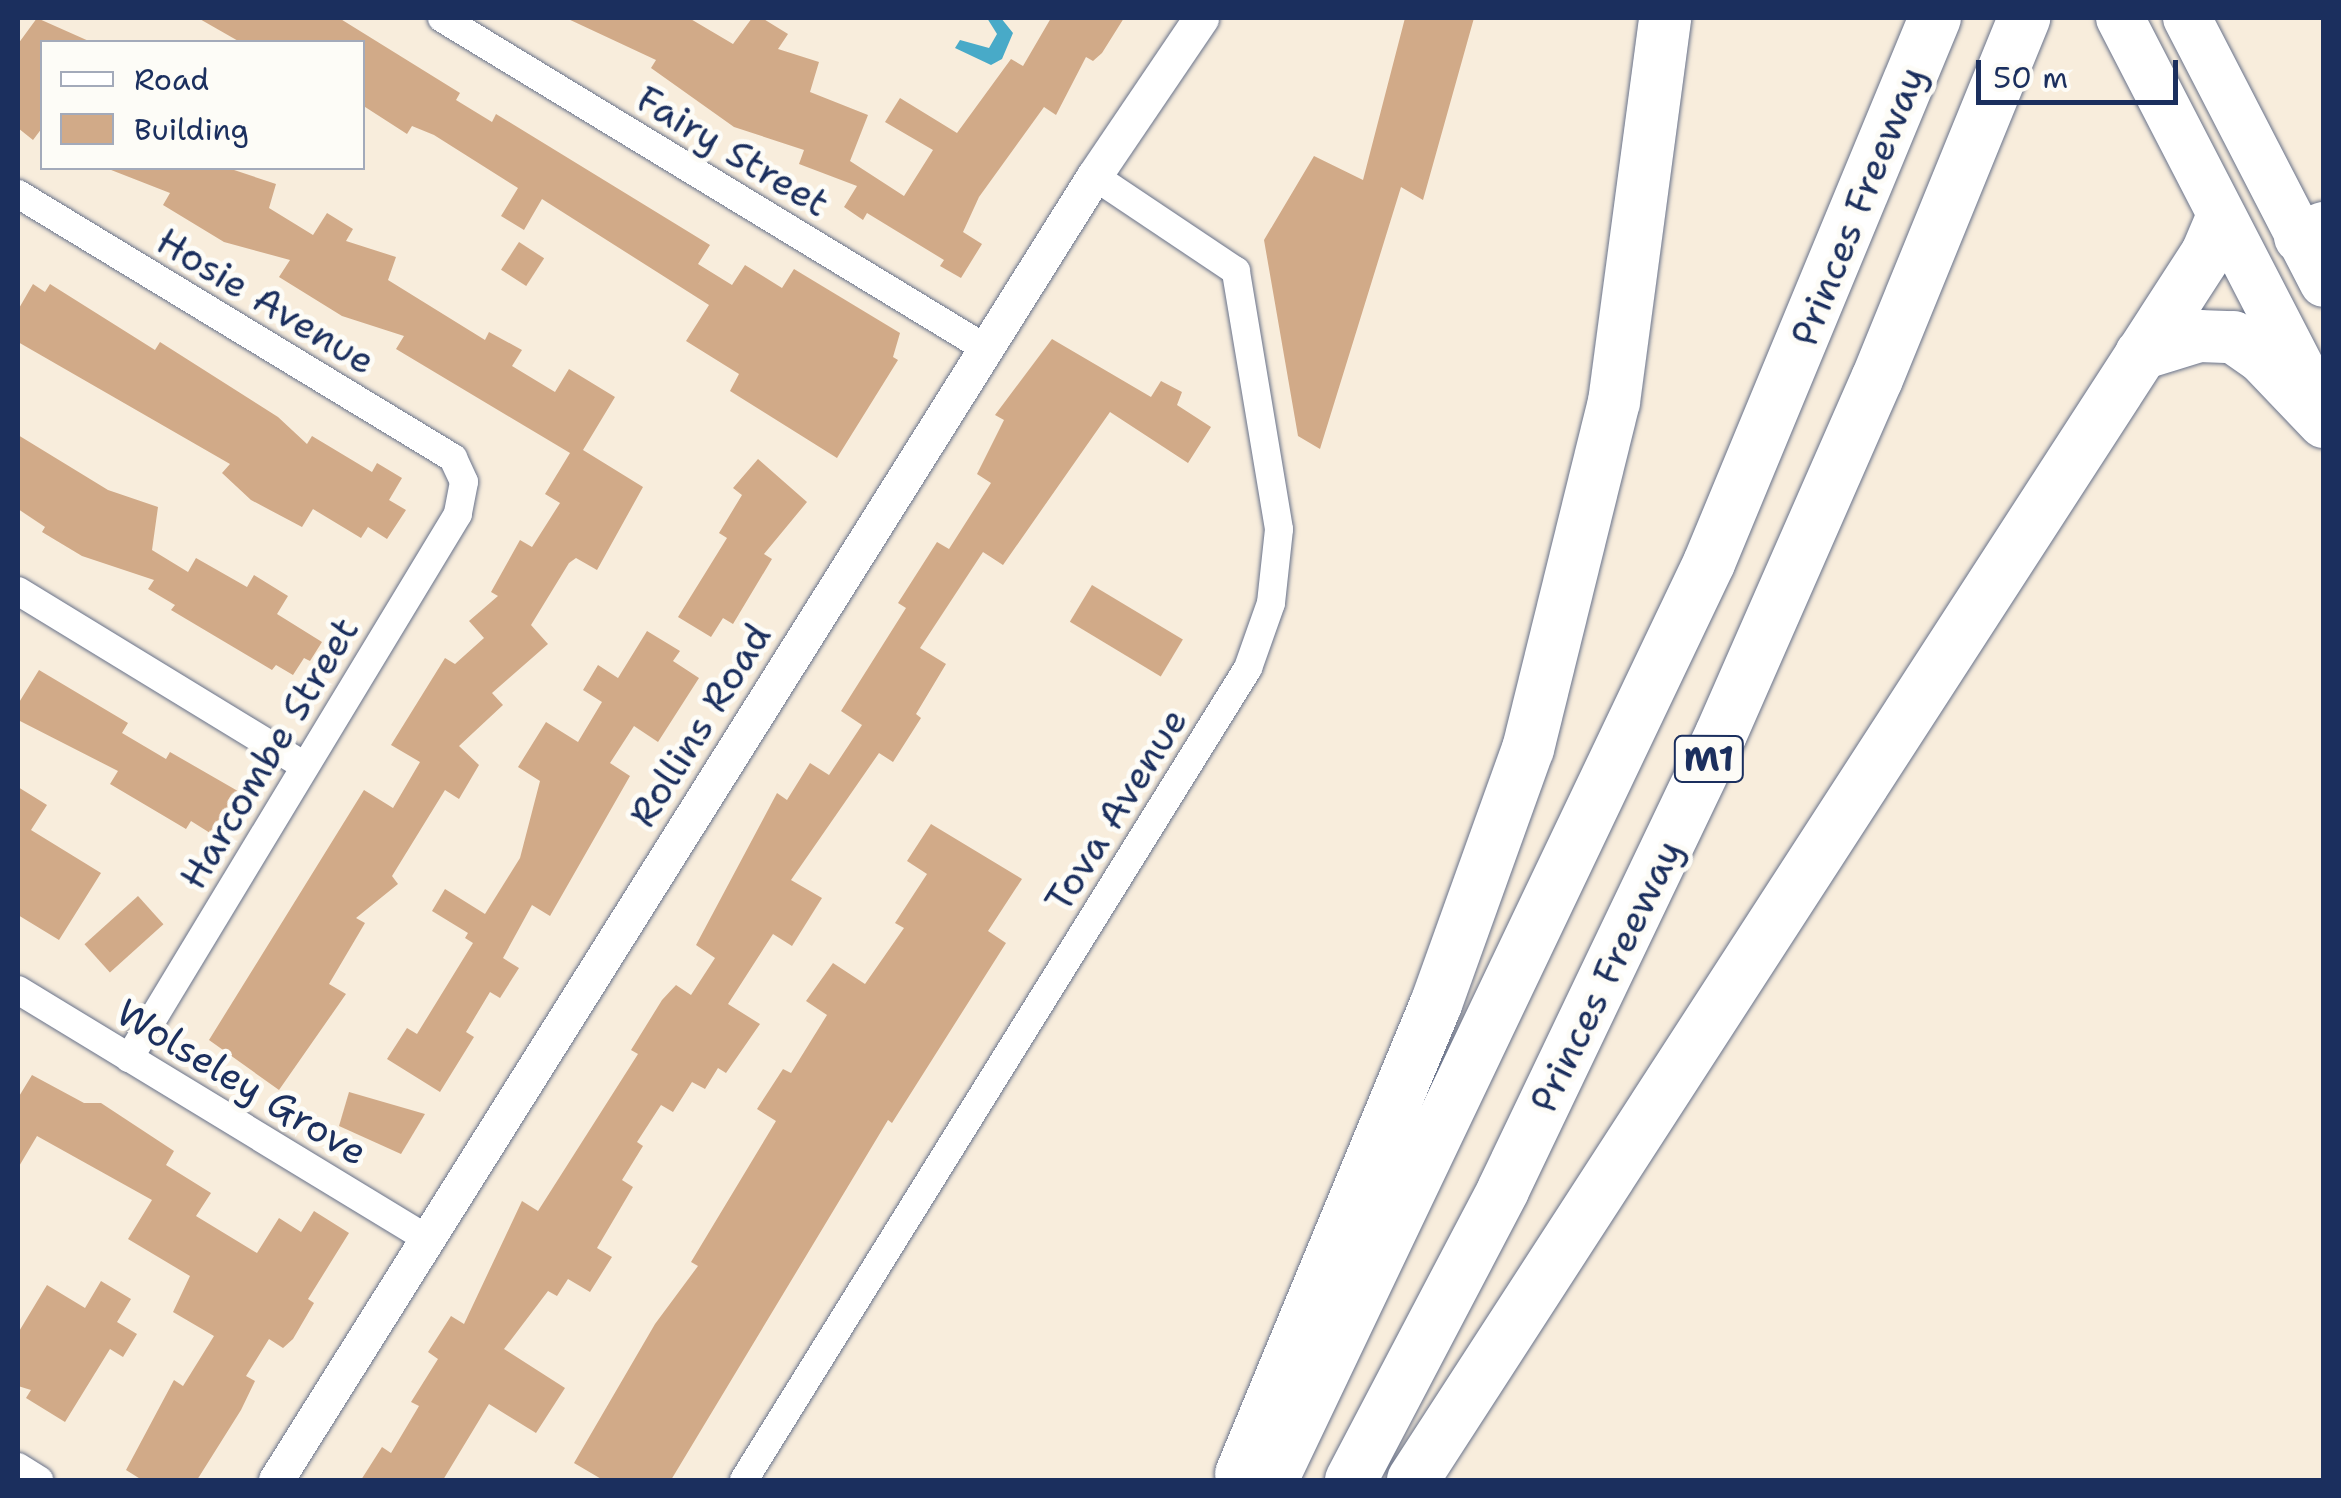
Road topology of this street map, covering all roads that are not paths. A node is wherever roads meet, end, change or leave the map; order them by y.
1 (442, 18) edge
2 (1201, 18) edge
3 (1935, 18) edge
4 (2024, 18) edge
5 (2120, 18) edge
6 (2187, 18) edge
7 (1665, 34) edge
8 (1094, 176) junction
9 (18, 194) edge
10 (2220, 222) junction
11 (2312, 232) edge
12 (2324, 283) edge
13 (985, 348) junction
14 (2141, 354) junction
15 (2324, 412) edge
16 (2324, 422) edge
17 (464, 482) joint
18 (18, 592) edge
19 (305, 766) junction
20 (18, 990) edge
21 (129, 1058) junction
22 (428, 1239) junction
23 (18, 1467) edge
24 (40, 1480) edge
25 (276, 1480) edge
26 (744, 1480) edge
27 (1238, 1480) edge
28 (1272, 1480) edge
29 (1351, 1480) edge
30 (1413, 1480) edge

1 - 13 street, Fairy Street
2 - 8 street, Rollins Road
3 - 28 highway, Princes Freeway / M1
4 - 29 highway, Princes Freeway / M1
5 - 10 highway
6 - 11 highway
7 - 27 highway
8 - 13 street, Rollins Road
8 - 26 street, Tova Avenue
9 - 17 street, Hosie Avenue
10 - 11 highway
10 - 14 highway
10 - 15 highway
11 - 12 highway
13 - 22 street, Rollins Road
14 - 16 highway
14 - 30 highway
17 - 19 street, Harcombe Street
18 - 19 street
19 - 21 street, Harcombe Street
20 - 21 street, Wolseley Grove
21 - 22 street, Wolseley Grove
22 - 25 street, Rollins Road
23 - 24 street

